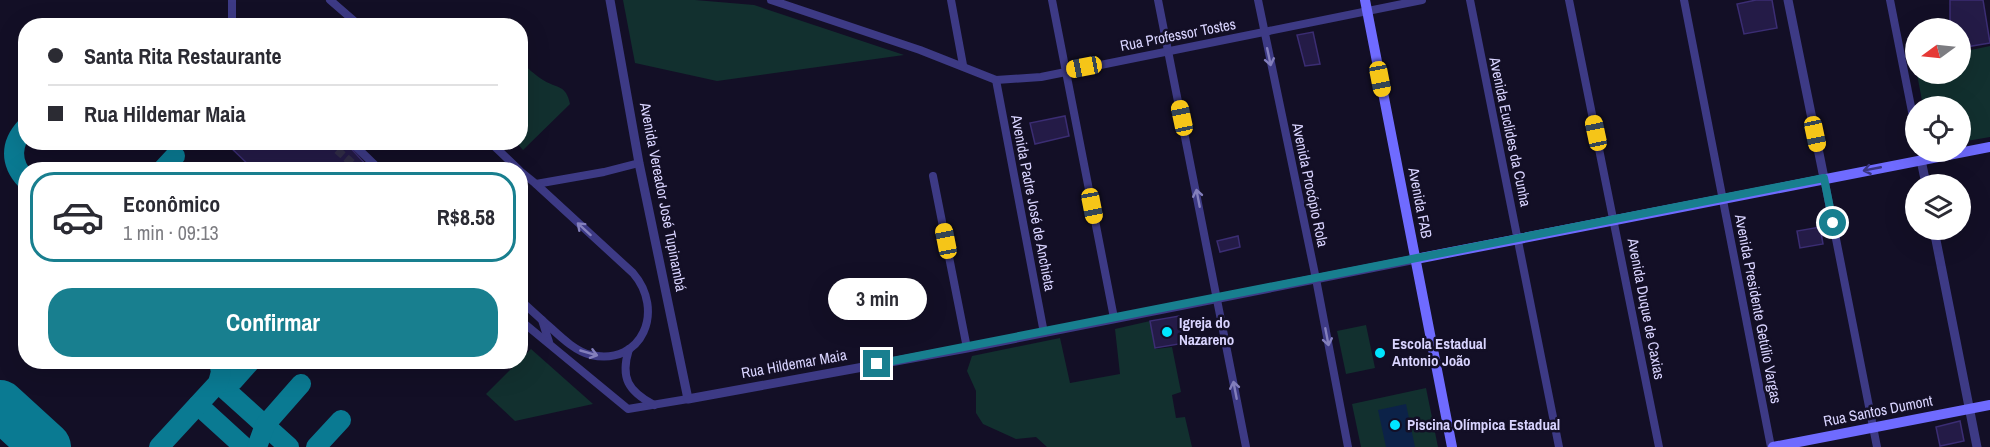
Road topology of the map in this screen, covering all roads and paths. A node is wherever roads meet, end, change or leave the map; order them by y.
1 (232, 0) edge
2 (330, 0) edge
3 (610, 0) edge
4 (771, 0) edge
5 (951, 0) edge
6 (1052, 0) edge
7 (1158, 0) edge
8 (1258, 0) edge
9 (1365, 0) edge
10 (1422, 0) edge
11 (1470, 0) edge
12 (1569, 0) edge
13 (1684, 0) edge
14 (1788, 0) edge
15 (1890, 0) edge
16 (1367, 12) junction
17 (232, 18) edge
18 (351, 18) edge
19 (1264, 32) junction
20 (1168, 51) junction
21 (963, 65) junction
22 (1065, 70) junction
23 (996, 80) junction
24 (1909, 96) edge
25 (1990, 147) edge
26 (1971, 149) edge
27 (359, 150) edge
28 (499, 150) edge
29 (1905, 159) edge
30 (372, 162) edge
31 (511, 162) edge
32 (639, 163) junction
33 (933, 176) dead end
34 (528, 177) edge
35 (1824, 178) junction
36 (536, 184) junction
37 (1722, 199) junction
38 (1615, 221) junction
39 (1518, 239) junction
40 (1936, 240) edge
41 (1416, 259) junction
42 (1316, 279) junction
43 (1218, 298) junction
44 (528, 307) edge
45 (1114, 318) junction
46 (542, 320) junction
47 (528, 326) edge
48 (1044, 333) junction
49 (549, 342) junction
50 (967, 348) junction
51 (629, 349) junction
52 (688, 399) junction
53 (654, 405) junction
54 (1990, 405) edge
55 (1969, 409) junction
56 (1873, 426) junction
57 (1246, 447) edge
58 (1348, 447) edge
59 (1452, 447) edge
60 (1559, 447) edge
61 (1659, 447) edge
62 (1772, 447) edge
63 (1877, 447) edge
64 (1977, 447) edge

1 - 17 street
2 - 18 street
3 - 32 street, Avenida Vereador José Tupinambá
4 - 21 street, Rua Professor Tostes
5 - 21 street
6 - 22 street
7 - 20 street
8 - 19 street, Avenida Procópio Rola
9 - 16 main road, Avenida FAB
10 - 16 street, Rua Professor Tostes
11 - 39 street, Avenida Euclides da Cunha
12 - 38 street, Avenida Duque de Caxias
13 - 37 street, Avenida Presidente Getúlio Vargas
14 - 35 street
15 - 24 street
16 - 19 street, Rua Professor Tostes
16 - 41 main road, Avenida FAB
19 - 20 street, Rua Professor Tostes
19 -> 42 street, Avenida Procópio Rola
20 - 22 street, Rua Professor Tostes
43 -> 20 street
21 - 23 street, Rua Professor Tostes
22 - 23 street, Rua Professor Tostes
22 - 45 street
23 - 48 street, Avenida Padre José de Anchieta
25 - 26 main road, Rua Hildemar Maia
27 - 30 street
28 - 31 street
29 -> 35 main road, Rua Hildemar Maia
32 - 36 street
32 - 52 street, Avenida Vereador José Tupinambá
33 - 50 street
34 - 36 street
35 - 37 main road, Rua Hildemar Maia
35 - 56 street
51 -> 36 street
37 - 38 main road, Rua Hildemar Maia
37 - 62 street, Avenida Presidente Getúlio Vargas
38 - 39 main road, Rua Hildemar Maia
38 - 61 street, Avenida Duque de Caxias
39 - 41 main road, Rua Hildemar Maia
39 - 60 street, Avenida Euclides da Cunha
40 - 55 street
41 - 42 street, Rua Hildemar Maia
41 - 59 main road, Avenida FAB
42 - 43 street, Rua Hildemar Maia
42 -> 58 street, Avenida Procópio Rola
43 - 45 street, Rua Hildemar Maia
57 -> 43 street
44 - 46 street
45 - 48 street, Rua Hildemar Maia
46 - 49 street
46 -> 51 street
47 - 49 street
48 - 50 street, Rua Hildemar Maia
49 - 53 street, Rua Hildemar Maia
50 - 52 street, Rua Hildemar Maia
51 - 53 street
52 - 53 street, Rua Hildemar Maia
54 - 55 main road, Rua Santos Dumont
55 - 56 main road, Rua Santos Dumont
55 - 64 street
56 - 62 main road, Rua Santos Dumont
56 - 63 street

